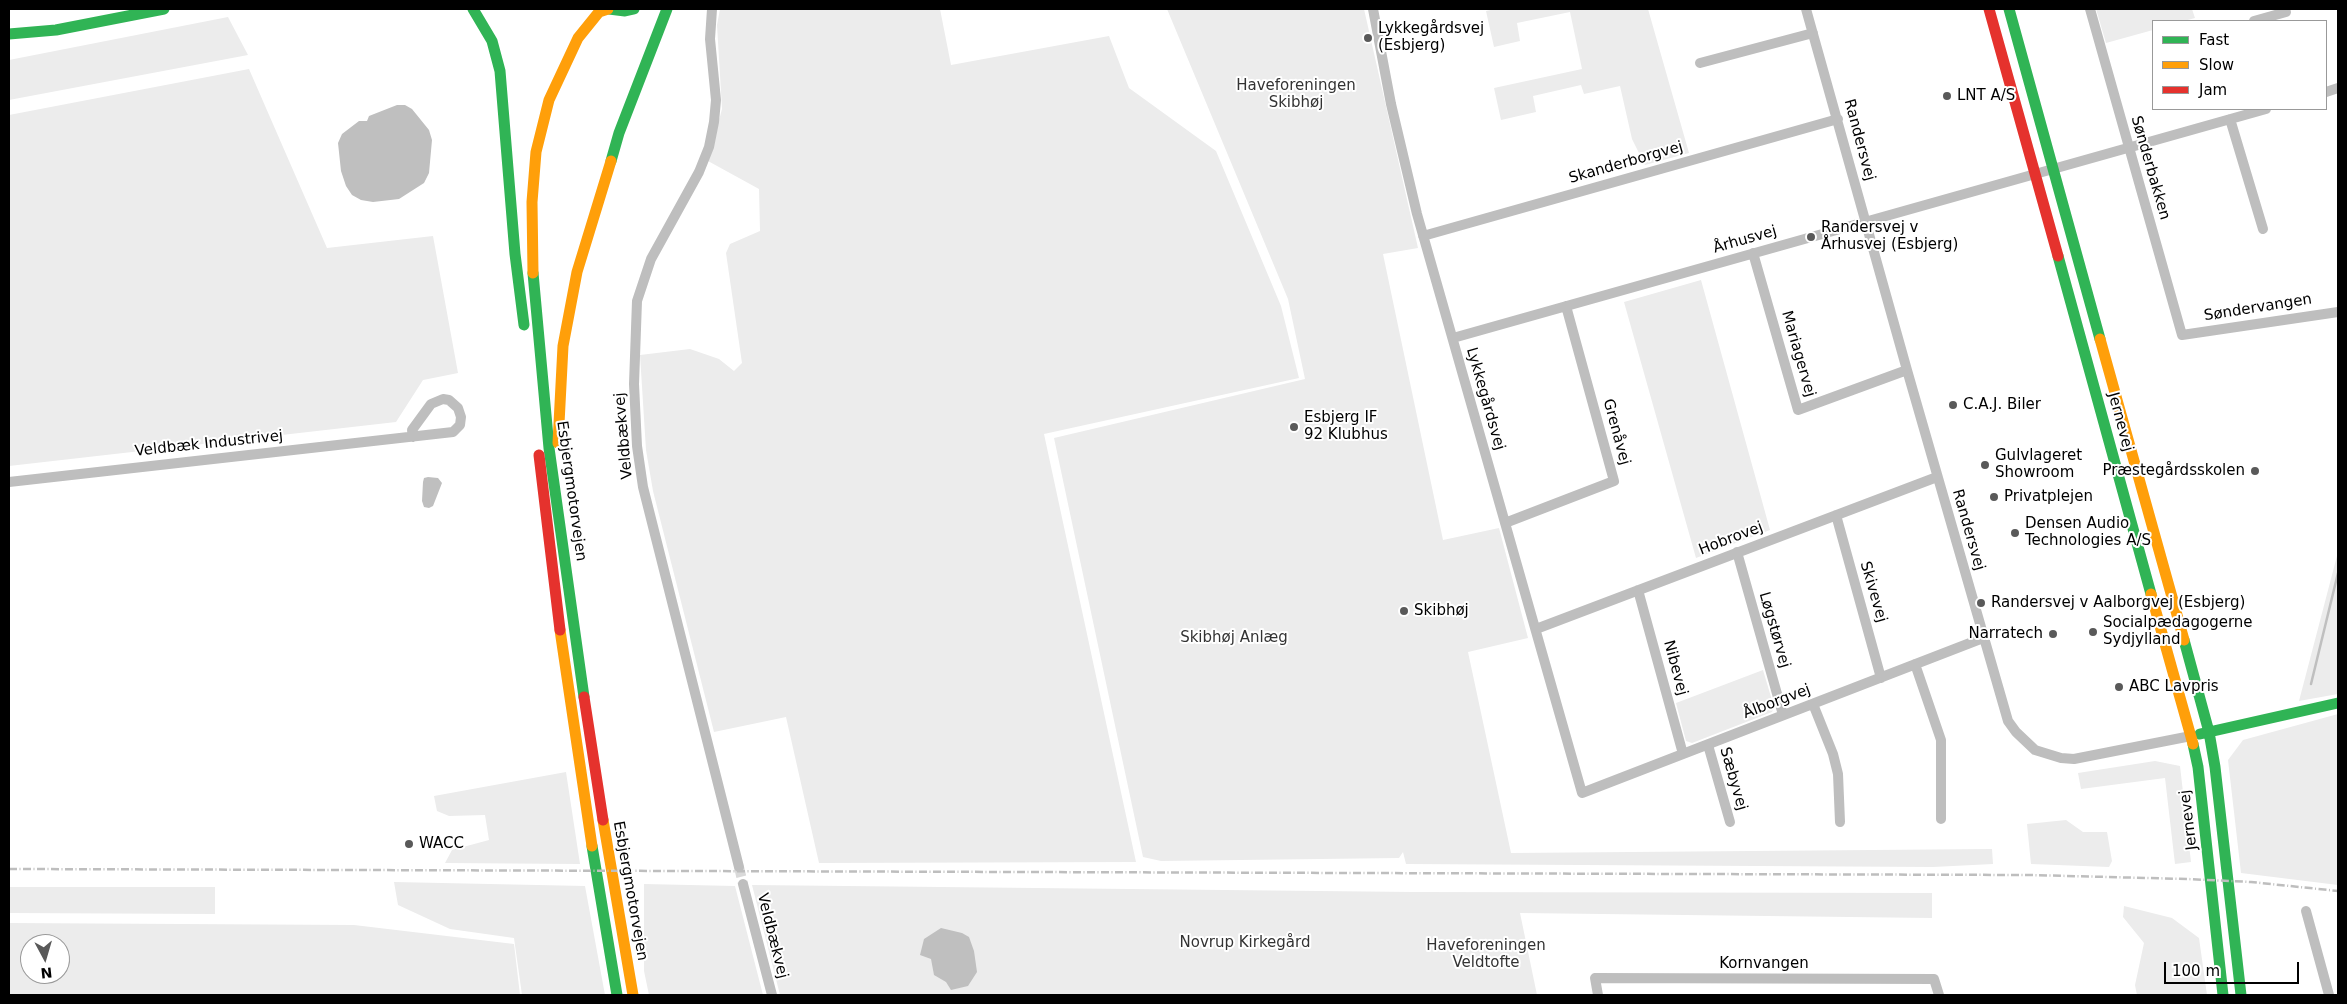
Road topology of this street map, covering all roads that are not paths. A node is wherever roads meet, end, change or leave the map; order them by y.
1 (110, 9) edge
2 (164, 9) edge
3 (473, 9) edge
4 (608, 9) edge
5 (634, 9) edge
6 (667, 9) edge
7 (712, 9) edge
8 (1373, 9) edge
9 (1806, 9) edge
10 (1989, 9) edge
11 (2008, 9) edge
12 (2090, 9) edge
13 (2287, 14) edge
14 (2259, 20) edge
15 (576, 22) dead end
16 (1813, 33) junction
17 (9, 34) edge
18 (559, 50) dead end
19 (1700, 63) dead end
20 (542, 87) dead end
21 (2016, 102) junction
22 (2262, 110) edge
23 (1838, 119) junction
24 (2230, 119) junction
25 (2128, 148) junction
26 (2045, 171) junction
27 (1866, 222) junction
28 (2263, 229) dead end
29 (1423, 236) junction
30 (2076, 249) junction
31 (1753, 253) junction
32 (1566, 306) junction
33 (2338, 312) edge
34 (2182, 335) joint
35 (1453, 338) junction
36 (1907, 370) junction
37 (532, 390) dead end
38 (413, 437) junction
39 (1937, 477) junction
40 (9, 482) edge
41 (1836, 515) junction
42 (1505, 523) junction
43 (562, 534) junction
44 (1737, 552) junction
45 (1638, 590) junction
46 (1536, 629) junction
47 (1983, 638) junction
48 (2169, 655) junction
49 (1915, 664) junction
50 (1881, 678) junction
51 (2338, 702) edge
52 (1814, 704) junction
53 (1783, 715) junction
54 (2209, 732) junction
55 (2191, 736) junction
56 (1708, 745) junction
57 (1683, 754) junction
58 (1582, 793) joint
59 (2221, 816) junction
60 (1941, 819) dead end
61 (1730, 822) dead end
62 (1840, 822) dead end
63 (739, 867) tunnel mouth
64 (743, 884) tunnel mouth
65 (2306, 911) dead end
66 (618, 995) edge
67 (633, 995) edge
68 (772, 995) edge
69 (1598, 995) edge
70 (1939, 995) edge
71 (2223, 995) edge
72 (2241, 995) edge
73 (2329, 995) edge

1 - 17 main road
2 - 17 main road
3 - 20 main road
4 - 5 main road
4 - 43 main road, Esbjergmotorvejen
6 - 43 main road
7 - 63 street, Veldbækvej
8 - 29 street, Lykkegårdsvej
9 - 16 street, Randersvej
10 - 21 main road, Jernevej
11 - 26 main road, Jernevej
12 - 25 street, Sønderbakken
13 - 14 street
15 - 18 main road
16 - 19 street
16 - 23 street, Randersvej
21 - 26 main road, Jernevej
21 - 26 main road
22 - 24 street, Århusvej
23 - 27 street, Randersvej
23 - 29 street, Skanderborgvej
24 - 25 street, Århusvej
24 - 28 street
25 - 26 street, Århusvej
25 - 34 street, Sønderbakken
26 - 27 street, Århusvej
26 - 30 main road, Jernevej
26 - 30 main road
26 - 48 main road, Jernevej
27 - 31 street, Århusvej
27 - 36 street, Randersvej
29 - 35 street, Lykkegårdsvej
30 - 54 main road, Jernevej
31 - 32 street, Århusvej
31 - 36 street, Mariagervej
32 - 35 street, Århusvej
32 - 42 street, Grenåvej
33 - 34 street, Søndervangen
35 - 42 street, Lykkegårdsvej
36 - 39 street, Randersvej
37 - 66 main road, Esbjergmotorvejen
38 - 38 street, Veldbæk Industrivej
38 - 40 street, Veldbæk Industrivej
39 - 41 street, Hobrovej
39 - 47 street, Randersvej
41 - 44 street, Hobrovej
41 - 50 street, Skivevej
42 - 46 street, Lykkegårdsvej
43 - 67 main road, Esbjergmotorvejen
44 - 45 street, Hobrovej
44 - 53 street, Løgstørvej
45 - 46 street, Hobrovej
45 - 57 street, Nibevej
46 - 58 street, Lykkegårdsvej
47 - 49 street, Ålborgvej
47 - 55 street, Randersvej
48 - 54 main road
48 - 55 main road, Jernevej
49 - 50 street, Ålborgvej
49 - 60 street
50 - 52 street, Ålborgvej
51 - 54 main road, Randersvej
52 - 53 street, Ålborgvej
52 - 62 street
53 - 56 street, Ålborgvej
54 - 55 main road, Randersvej
54 - 59 main road, Jernevej
55 - 59 main road
55 - 71 main road, Jernevej
56 - 57 street, Ålborgvej
56 - 61 street, Sæbyvej
57 - 58 street, Ålborgvej
59 - 72 main road, Jernevej
64 - 68 street, Veldbækvej
65 - 73 street
69 - 70 street, Kornvangen

